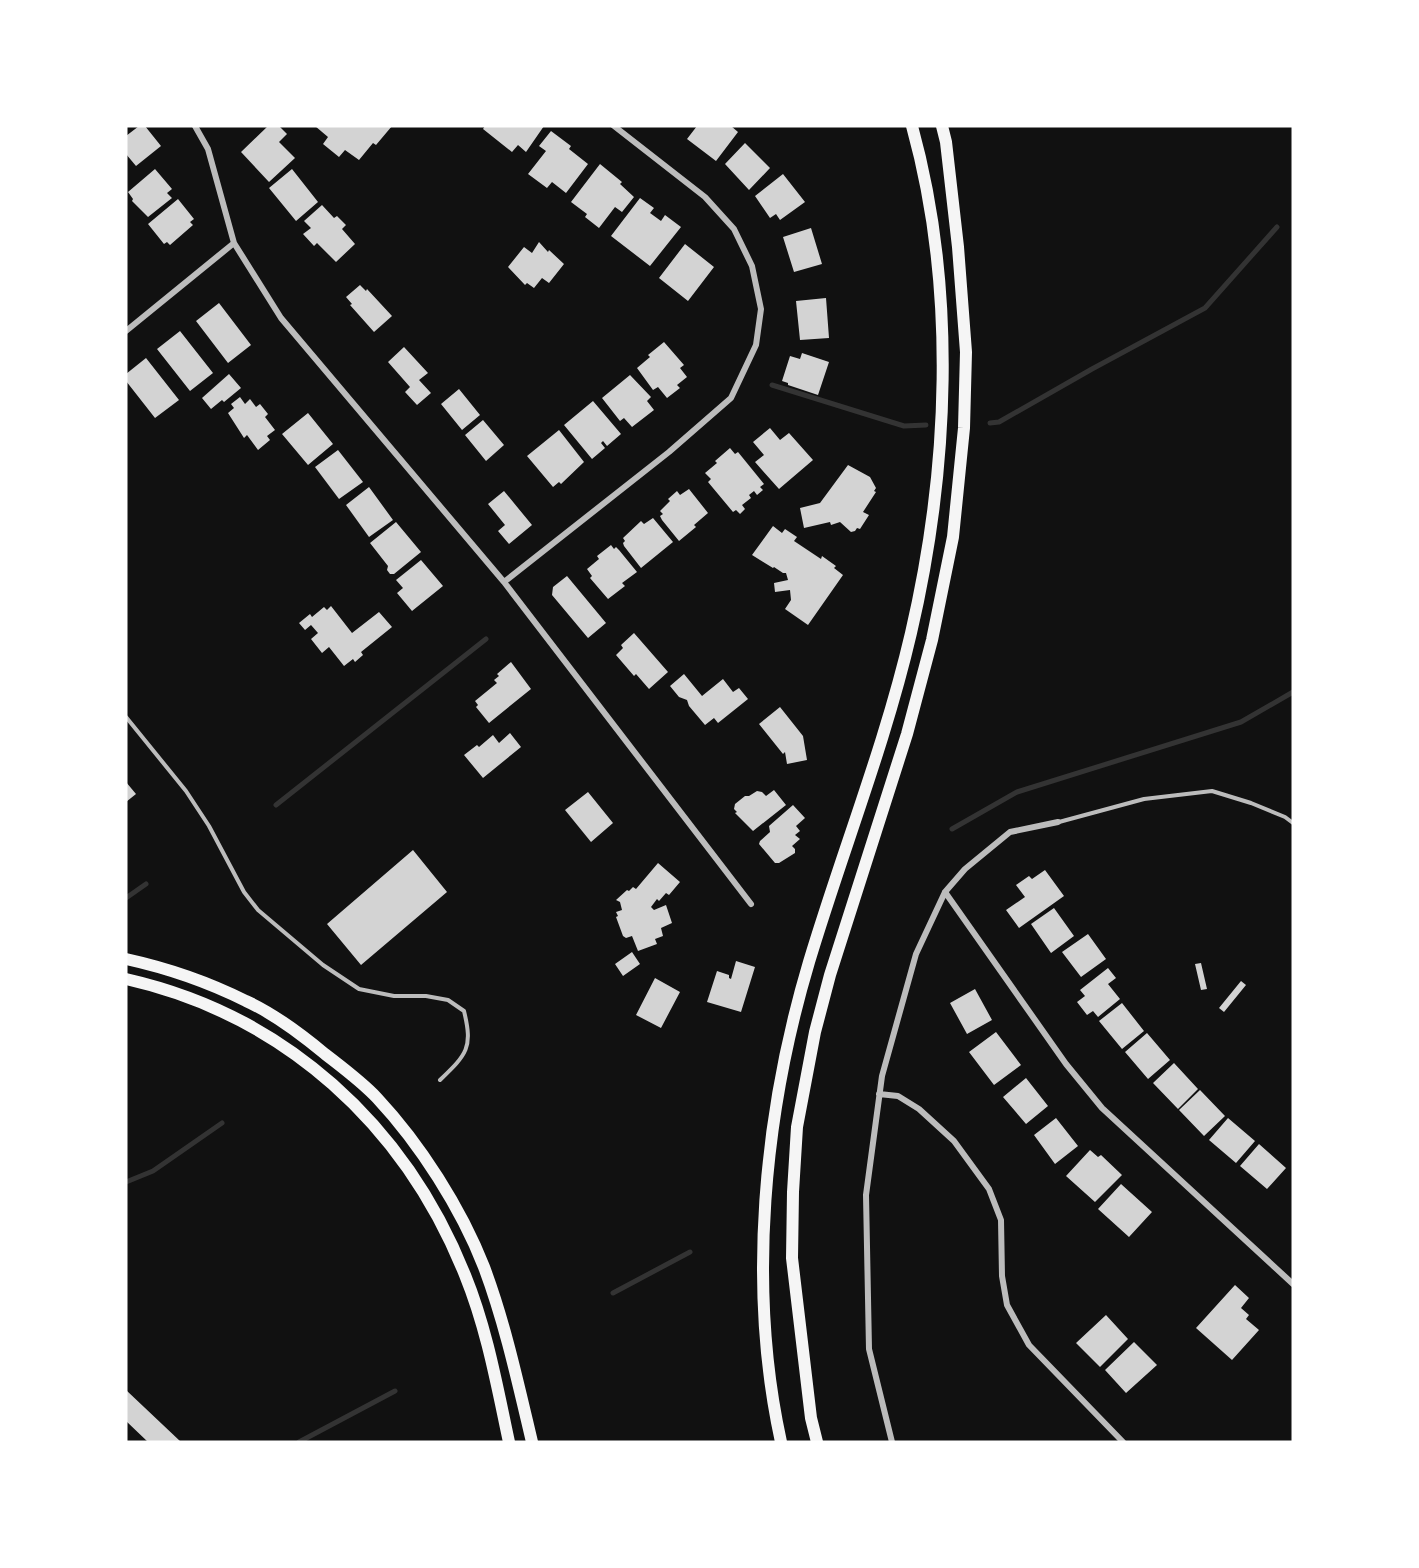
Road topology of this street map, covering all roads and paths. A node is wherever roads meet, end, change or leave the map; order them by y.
1 (195, 126) edge
2 (614, 126) edge
3 (912, 126) edge
4 (942, 126) edge
5 (234, 243) junction
6 (126, 331) edge
7 (504, 582) junction
8 (126, 717) edge
9 (1058, 822) joint
10 (1293, 823) edge
11 (945, 892) junction
12 (752, 904) dead end
13 (126, 959) edge
14 (126, 979) edge
15 (440, 1080) dead end
16 (879, 1094) junction
17 (1293, 1284) edge
18 (510, 1442) edge
19 (532, 1442) edge
20 (781, 1442) edge
21 (817, 1442) edge
22 (892, 1442) edge
23 (1124, 1442) edge

1 - 5 street
2 - 7 street
3 - 20 main road
4 - 21 main road
5 - 6 street
5 - 7 street
7 - 12 street
8 - 15 lane
9 - 10 lane
9 - 11 street
11 - 16 street
11 - 17 street
13 - 19 main road
14 - 18 main road
16 - 22 street
16 - 23 street

